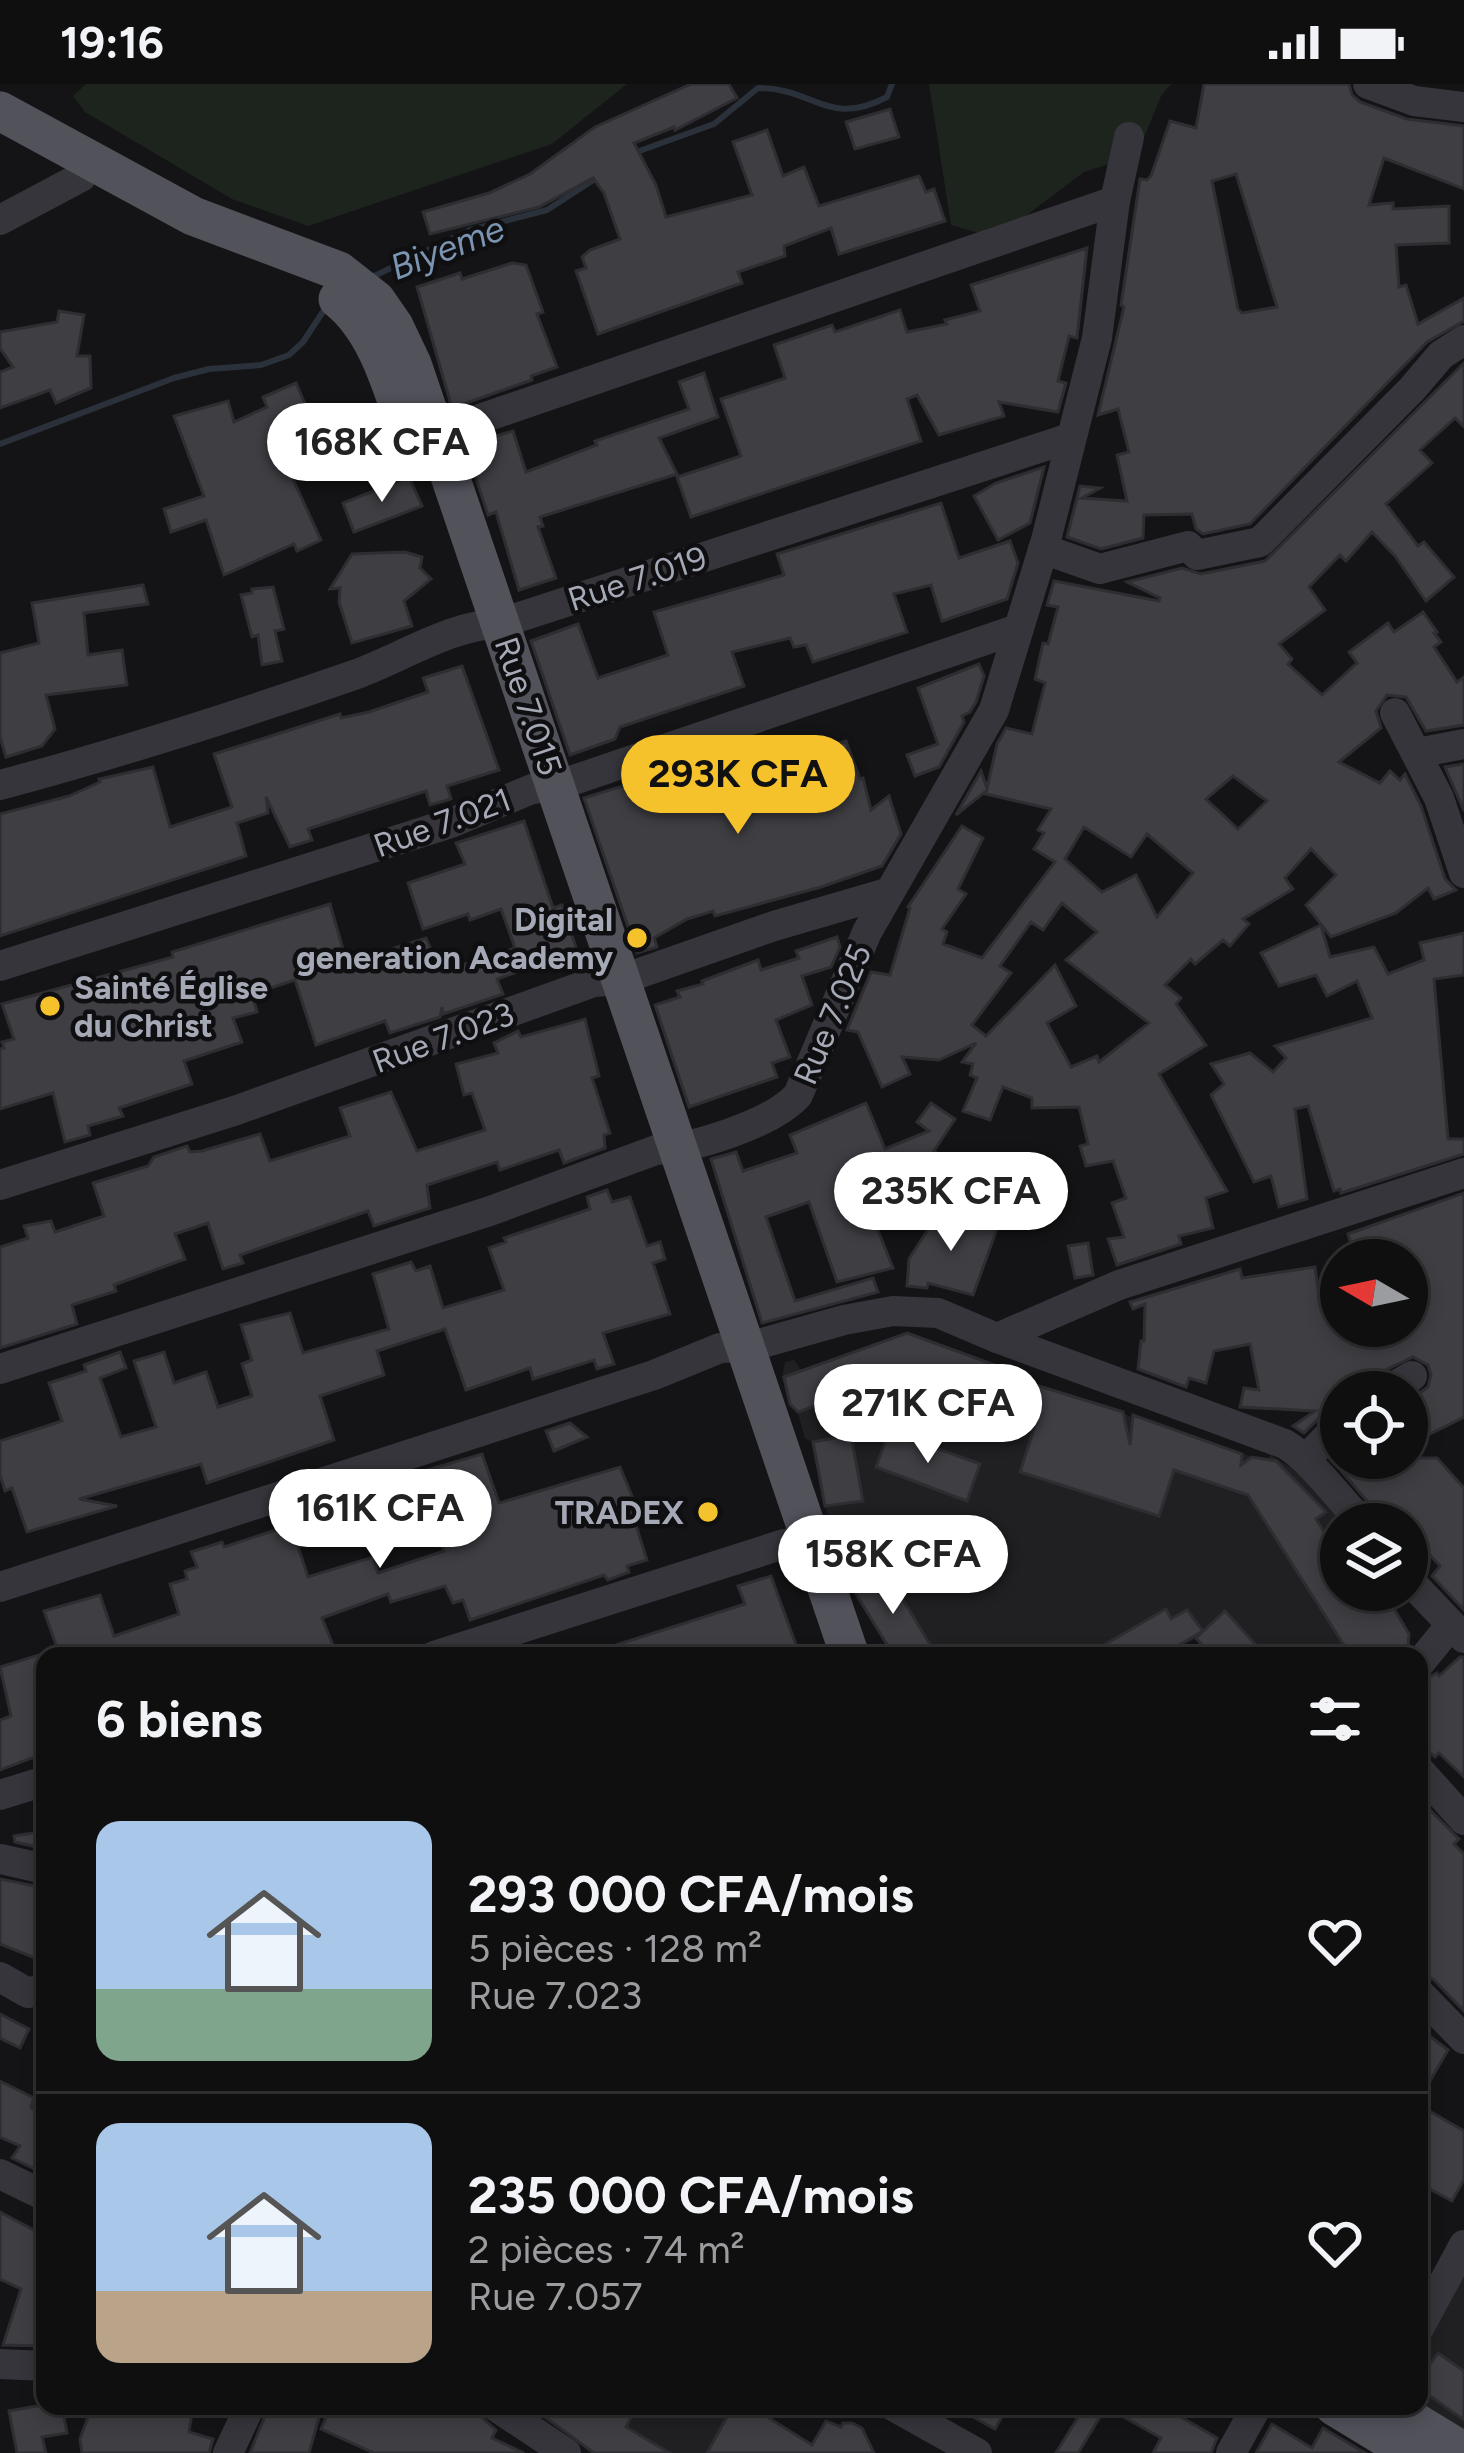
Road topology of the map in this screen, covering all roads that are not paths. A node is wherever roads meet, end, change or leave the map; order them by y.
1 (1368, 84) edge
2 (1464, 107) edge
3 (0, 111) edge
4 (0, 135) edge
5 (1129, 137) dead end
6 (81, 177) junction
7 (1115, 201) junction
8 (0, 220) edge
9 (330, 278) junction
10 (1464, 340) edge
11 (423, 435) junction
12 (1070, 438) junction
13 (1043, 549) junction
14 (489, 623) junction
15 (1018, 629) junction
16 (1395, 713) dead end
17 (1464, 744) edge
18 (1417, 753) junction
19 (0, 785) edge
20 (544, 788) junction
21 (1464, 873) edge
22 (887, 893) junction
23 (0, 966) edge
24 (607, 981) junction
25 (667, 1150) junction
26 (1464, 1173) edge
27 (0, 1185) edge
28 (997, 1338) junction
29 (734, 1348) junction
30 (0, 1369) edge
31 (1320, 1444) edge
32 (1306, 1458) junction
33 (1344, 1503) edge
34 (797, 1543) junction
35 (0, 1587) edge
36 (1428, 1601) edge
37 (1457, 1632) edge
38 (463, 1647) edge
39 (823, 1647) edge
40 (846, 1647) edge
41 (1428, 1656) edge
42 (1428, 1780) edge
43 (36, 1784) edge
44 (0, 1795) edge
45 (1464, 1820) edge
46 (0, 1858) edge
47 (36, 1867) edge
48 (0, 1977) edge
49 (36, 1991) edge
50 (1428, 2002) edge
51 (1464, 2039) edge
52 (0, 2174) edge
53 (36, 2192) edge
54 (1464, 2246) edge
55 (1428, 2312) edge
56 (0, 2364) edge
57 (36, 2366) edge
58 (246, 2415) edge
59 (507, 2415) edge
60 (909, 2415) edge
61 (1252, 2415) edge
62 (1349, 2415) edge
63 (1404, 2415) edge
64 (561, 2452) edge
65 (1464, 2452) edge
66 (228, 2453) edge
67 (977, 2453) edge
68 (1231, 2453) edge
69 (1411, 2453) edge

1 - 2 street
3 - 9 main road, Rue 7.015
4 - 6 main road, Rue 7.015
5 - 7 street, Rue 7.025
6 - 8 street
6 - 9 main road, Rue 7.015
7 - 11 street
7 - 12 street, Rue 7.025
9 - 11 main road, Rue 7.015
10 - 13 street
11 - 14 main road, Rue 7.015
12 - 13 street, Rue 7.025
12 - 14 street, Rue 7.019
13 - 15 street, Rue 7.025
14 - 19 street, Rue 7.019
14 - 20 main road, Rue 7.015
15 - 20 street, Rue 7.021
15 - 22 street, Rue 7.025
16 - 18 street
17 - 18 street
18 - 21 street
20 - 23 street, Rue 7.021
20 - 24 main road, Rue 7.015
22 - 24 street, Rue 7.023
22 - 25 street, Rue 7.025
24 - 25 main road, Rue 7.015
24 - 27 street, Rue 7.023
25 - 29 main road, Rue 7.015
25 - 30 street, Rue 7.025
26 - 28 street
28 - 29 street
28 - 32 street
29 - 34 main road, Rue 7.015
29 - 35 street
31 - 32 street
32 - 33 street
34 - 38 street
34 - 39 main road, Rue 7.015
34 - 40 main road, Rue 7.015
36 - 37 street
37 - 41 street
42 - 45 street
43 - 44 street
46 - 47 street
48 - 49 street
50 - 51 street
52 - 53 street
54 - 55 street
56 - 57 street
58 - 66 street
59 - 64 street
60 - 67 street
61 - 68 street
62 - 69 main road
63 - 65 main road

